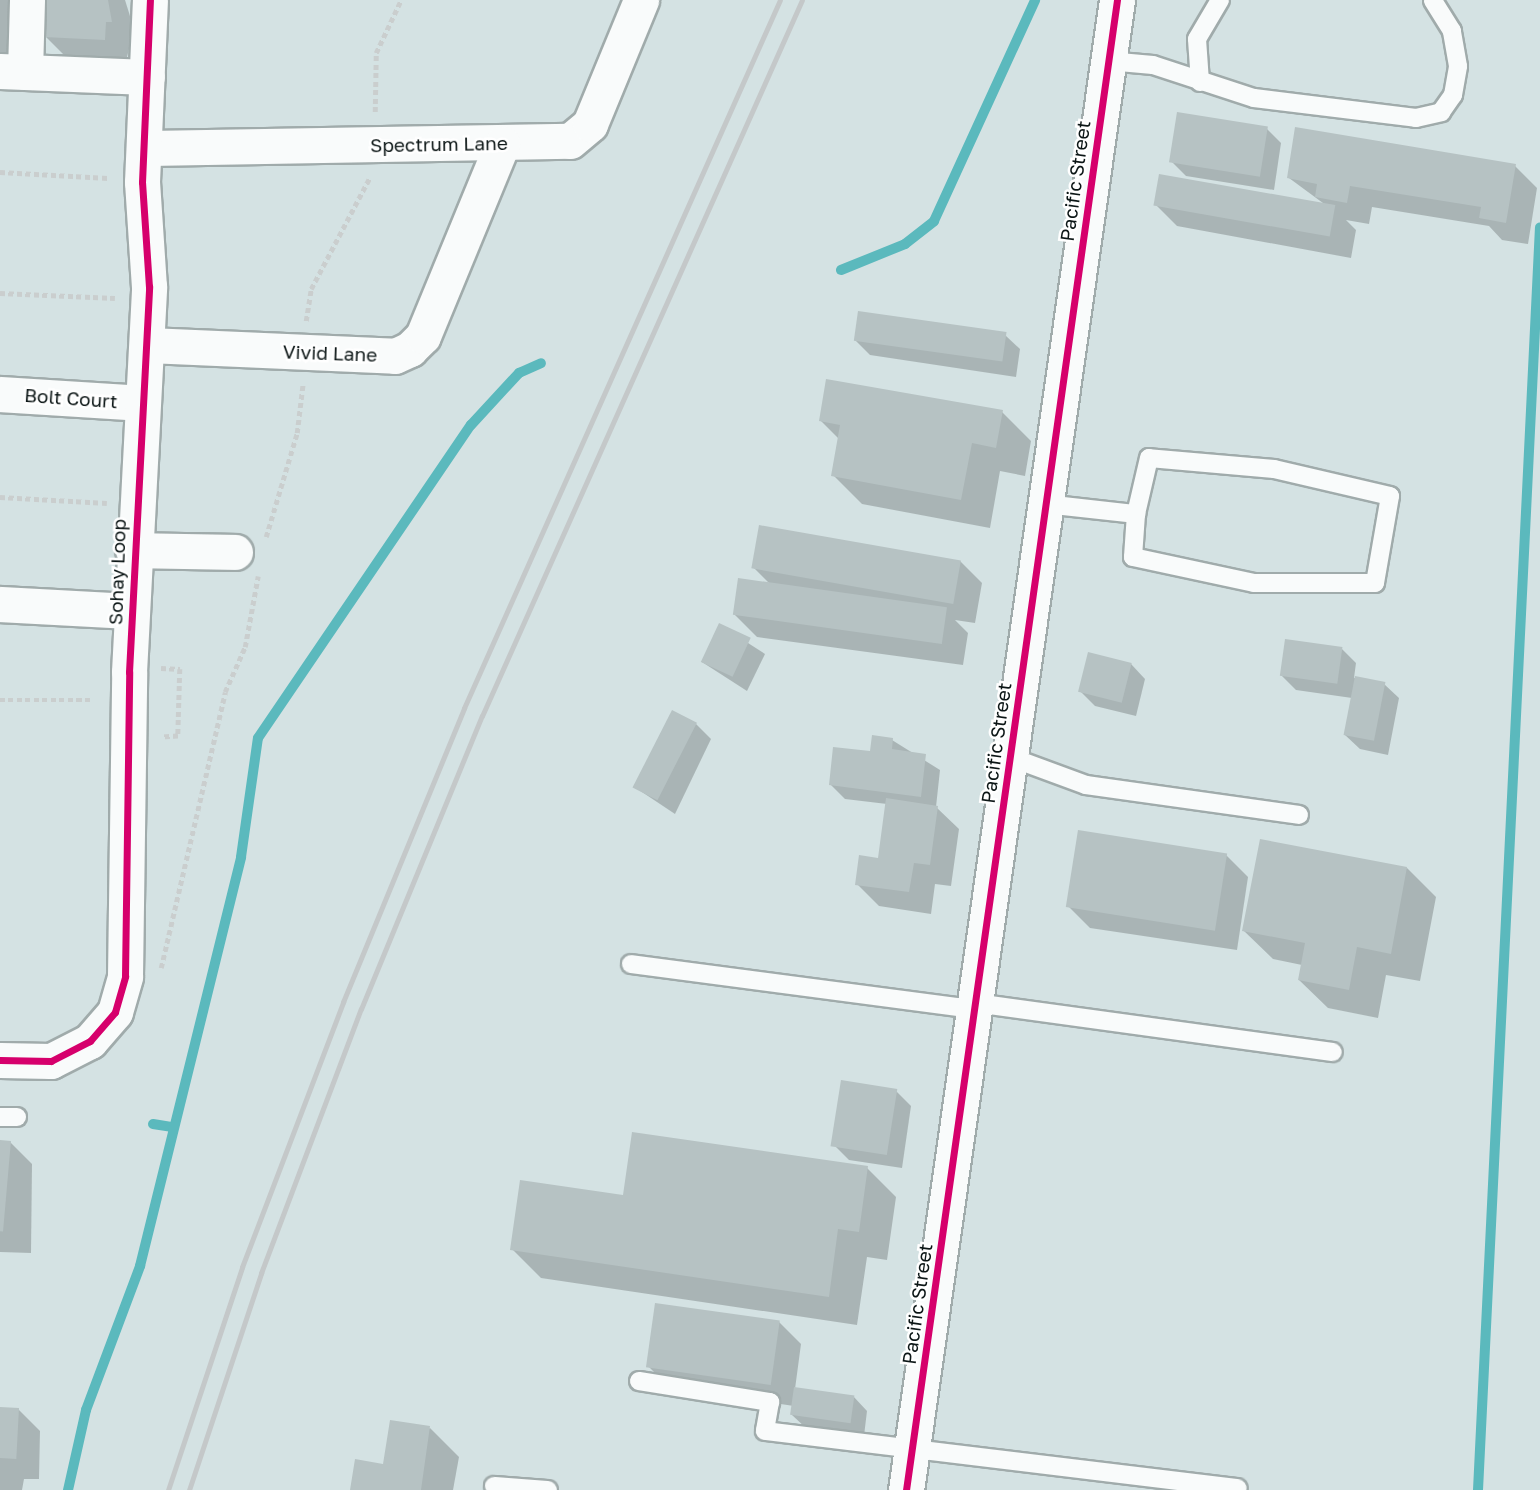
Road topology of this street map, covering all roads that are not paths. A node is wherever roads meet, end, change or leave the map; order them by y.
1 (27, 0) edge
2 (150, 0) edge
3 (641, 0) edge
4 (1117, 0) edge
5 (1220, 0) edge
6 (1433, 0) edge
7 (1108, 61) junction
8 (12, 71) edge
9 (147, 77) junction
10 (1200, 82) junction
11 (502, 144) junction
12 (148, 148) junction
13 (148, 345) junction
14 (0, 394) edge
15 (142, 403) junction
16 (1045, 504) junction
17 (1136, 514) junction
18 (133, 550) junction
19 (253, 553) road end
20 (0, 604) edge
21 (131, 611) junction
22 (1010, 757) junction
23 (1299, 814) dead end
24 (631, 964) dead end
25 (974, 1006) junction
26 (1333, 1052) dead end
27 (0, 1060) edge
28 (639, 1381) dead end
29 (912, 1453) junction
30 (494, 1486) dead end
31 (1238, 1488) dead end
32 (548, 1490) edge
33 (906, 1490) edge

1 - 8 street
2 - 9 street, Sohay Loop
3 - 11 street, Spectrum Lane
4 - 7 street, Pacific Street
5 - 10 lane
6 - 10 lane
7 - 10 lane
7 - 16 street, Pacific Street
8 - 9 street
9 - 12 street, Sohay Loop
11 - 12 street, Spectrum Lane
11 - 13 street, Vivid Lane
12 - 13 street, Sohay Loop
13 - 15 street, Sohay Loop
14 - 15 street, Bolt Court
15 - 18 street, Sohay Loop
16 - 17 lane
16 - 22 street, Pacific Street
17 - 17 lane
18 - 19 street
18 - 21 street, Sohay Loop
20 - 21 street
21 - 27 street, Sohay Loop
22 - 23 lane
22 - 25 street, Pacific Street
24 - 25 lane
25 - 26 lane
25 - 29 street, Pacific Street
28 - 29 lane
29 - 31 lane
29 - 33 street, Pacific Street
30 - 32 lane

